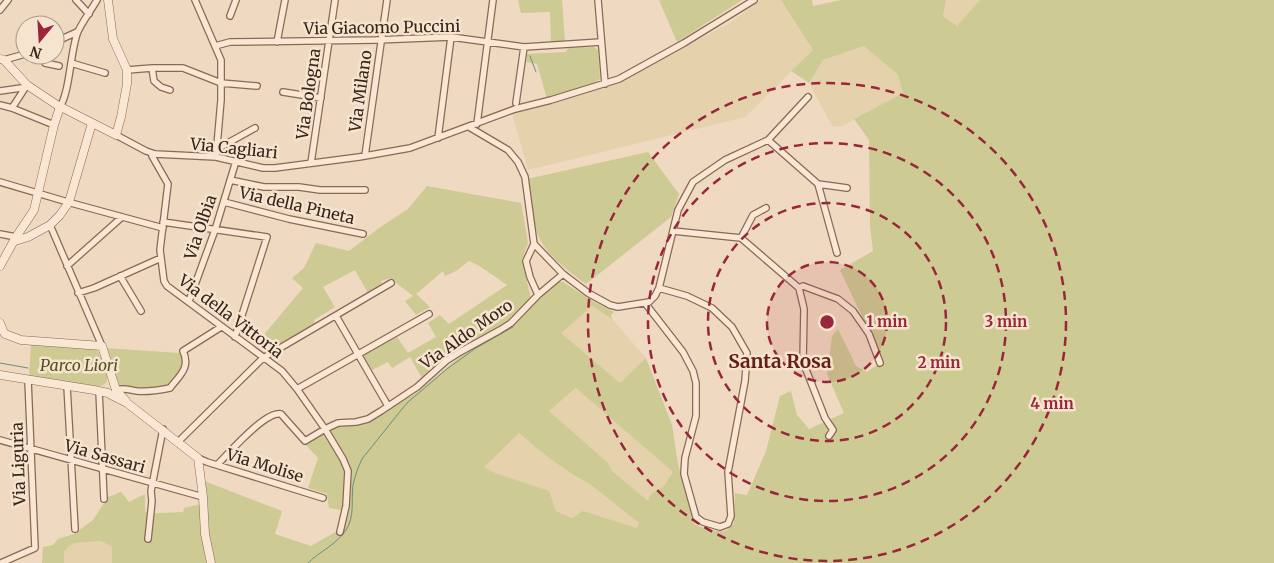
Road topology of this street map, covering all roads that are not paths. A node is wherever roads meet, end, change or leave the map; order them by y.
1 (8, 0) edge
2 (76, 0) edge
3 (97, 0) edge
4 (108, 0) edge
5 (195, 0) edge
6 (236, 0) edge
7 (285, 0) edge
8 (335, 0) edge
9 (388, 0) edge
10 (493, 0) edge
11 (598, 0) edge
12 (754, 0) edge
13 (0, 10) edge
14 (89, 14) junction
15 (230, 16) dead end
16 (77, 32) junction
17 (65, 37) edge
18 (452, 37) junction
19 (382, 40) junction
20 (329, 41) junction
21 (277, 42) junction
22 (488, 42) junction
23 (601, 42) junction
24 (224, 44) junction
25 (215, 46) junction
26 (524, 47) junction
27 (15, 56) edge
28 (220, 57) junction
29 (2, 59) edge
30 (71, 62) junction
31 (55, 65) edge
32 (60, 66) dead end
33 (152, 68) junction
34 (127, 70) junction
35 (105, 73) dead end
36 (221, 83) junction
37 (605, 84) junction
38 (257, 86) dead end
39 (25, 87) junction
40 (170, 90) dead end
41 (0, 91) edge
42 (283, 92) dead end
43 (808, 97) dead end
44 (321, 98) junction
45 (0, 105) edge
46 (515, 106) junction
47 (60, 107) junction
48 (12, 108) junction
49 (92, 124) junction
50 (477, 124) junction
51 (54, 125) junction
52 (469, 127) junction
53 (255, 128) dead end
54 (116, 135) junction
55 (438, 138) junction
56 (768, 140) junction
57 (217, 149) junction
58 (152, 154) junction
59 (365, 156) junction
60 (216, 157) junction
61 (236, 161) junction
62 (311, 163) junction
63 (230, 180) junction
64 (0, 182) edge
65 (818, 184) junction
66 (846, 188) dead end
67 (364, 190) dead end
68 (38, 193) junction
69 (69, 202) junction
70 (224, 202) junction
71 (766, 208) dead end
72 (122, 217) junction
73 (50, 225) junction
74 (163, 225) junction
75 (215, 230) junction
76 (673, 231) junction
77 (0, 234) edge
78 (363, 234) dead end
79 (742, 238) junction
80 (16, 239) junction
81 (534, 244) junction
82 (837, 253) dead end
83 (162, 258) junction
84 (0, 266) edge
85 (67, 266) junction
86 (563, 274) junction
87 (120, 276) junction
88 (391, 283) dead end
89 (659, 288) junction
90 (799, 288) junction
91 (78, 292) junction
92 (538, 295) junction
93 (189, 302) junction
94 (645, 303) junction
95 (141, 311) dead end
96 (429, 314) dead end
97 (336, 316) junction
98 (0, 323) edge
99 (221, 326) junction
100 (235, 337) junction
101 (102, 346) junction
102 (358, 355) junction
103 (263, 358) junction
104 (880, 363) dead end
105 (0, 375) edge
106 (28, 380) junction
107 (67, 386) junction
108 (297, 389) junction
109 (96, 390) junction
110 (112, 390) junction
111 (388, 406) junction
112 (325, 429) junction
113 (163, 430) junction
114 (829, 436) dead end
115 (0, 440) edge
116 (178, 442) junction
117 (30, 449) junction
118 (198, 458) junction
119 (70, 460) junction
120 (218, 464) junction
121 (104, 470) junction
122 (152, 483) junction
123 (203, 497) junction
124 (323, 498) dead end
125 (104, 499) dead end
126 (75, 529) dead end
127 (340, 532) dead end
128 (148, 539) dead end
129 (1, 563) edge
130 (211, 563) edge

1 - 13 street
2 - 14 street
3 - 14 street
4 - 34 street
5 - 25 street
6 - 15 street
7 - 21 street
8 - 20 street, Via Bologna
9 - 19 street, Via Milano
10 - 22 street
11 - 23 street
12 - 37 street, Via Cagliari
14 - 16 street
16 - 17 street
16 - 30 street
18 - 19 street, Via Giacomo Puccini
18 - 22 street, Via Giacomo Puccini
18 - 55 street
19 - 20 street, Via Giacomo Puccini
19 - 59 street, Via Milano
20 - 21 street, Via Giacomo Puccini
20 - 44 street, Via Bologna
21 - 24 street, Via Giacomo Puccini
22 - 26 street, Via Giacomo Puccini
22 - 50 street
23 - 26 street, Via Giacomo Puccini
23 - 37 street
24 - 25 street, Via Giacomo Puccini
24 - 28 street
25 - 28 street
26 - 46 street
27 - 29 street
28 - 36 street
29 - 39 street, Via Cagliari
30 - 35 street
30 - 47 street
31 - 32 street
33 - 34 street
33 - 36 street
33 - 40 street
34 - 54 street
36 - 38 street
36 - 57 street
37 - 46 street, Via Cagliari
39 - 41 street
39 - 47 street, Via Cagliari
39 - 48 street
42 - 44 street
43 - 56 street
44 - 62 street, Via Bologna
45 - 48 street
46 - 50 street, Via Cagliari
47 - 49 street, Via Cagliari
47 - 51 street
48 - 51 street
49 - 54 street, Via Cagliari
49 - 69 street
50 - 52 street, Via Cagliari
51 - 68 street
52 - 55 street, Via Cagliari
52 - 81 street
53 - 57 street
54 - 58 street, Via Cagliari
55 - 59 street, Via Cagliari
56 - 65 street
56 - 76 street
57 - 60 street
58 - 60 street, Via Cagliari
58 - 74 street, Via della Vittoria
59 - 62 street, Via Cagliari
60 - 61 street, Via Cagliari
61 - 62 street, Via Cagliari
61 - 63 street, Via Olbia
63 - 67 street
63 - 70 street, Via Olbia
64 - 68 street
65 - 66 street
65 - 82 street
68 - 69 street
68 - 80 street
69 - 72 street
69 - 73 street
70 - 75 street, Via Olbia
70 - 78 street, Via della Pineta
71 - 79 street
72 - 74 street
72 - 85 street
73 - 80 street
73 - 85 street
74 - 75 street
74 - 83 street, Via della Vittoria
75 - 93 street, Via Olbia
75 - 100 street
76 - 79 street
76 - 89 street
77 - 80 street
79 - 90 street
80 - 84 street
81 - 86 street
81 - 92 street
83 - 87 street
83 - 93 street, Via della Vittoria
85 - 91 street
86 - 92 street, Via Aldo Moro
86 - 94 street
87 - 91 street
87 - 95 street
88 - 97 street
89 - 94 street
89 - 94 street
90 - 104 street
90 - 114 street
91 - 101 street
92 - 111 street, Via Aldo Moro
93 - 99 street, Via della Vittoria
96 - 102 street
97 - 102 street
97 - 103 street
98 - 101 street
99 - 100 street, Via della Vittoria
99 - 110 street
100 - 103 street, Via della Vittoria
101 - 110 street
102 - 108 street
102 - 111 street
103 - 108 street, Via della Vittoria
103 - 116 street
105 - 106 street
106 - 107 street
106 - 117 street, Via Liguria
107 - 109 street
107 - 119 street
108 - 112 street, Via della Vittoria
109 - 110 street
109 - 121 street
110 - 113 street
111 - 112 street, Via Aldo Moro
112 - 120 street, Via Aldo Moro
112 - 127 street, Via della Vittoria
113 - 116 street
113 - 122 street
115 - 117 street, Via Sassari
116 - 118 street
117 - 119 street, Via Sassari
117 - 129 street, Via Liguria
118 - 120 street, Via Molise
118 - 123 street
119 - 121 street, Via Sassari
119 - 126 street
120 - 124 street, Via Molise
121 - 122 street, Via Sassari
121 - 125 street
122 - 123 street, Via Sassari
122 - 128 street
123 - 130 street

